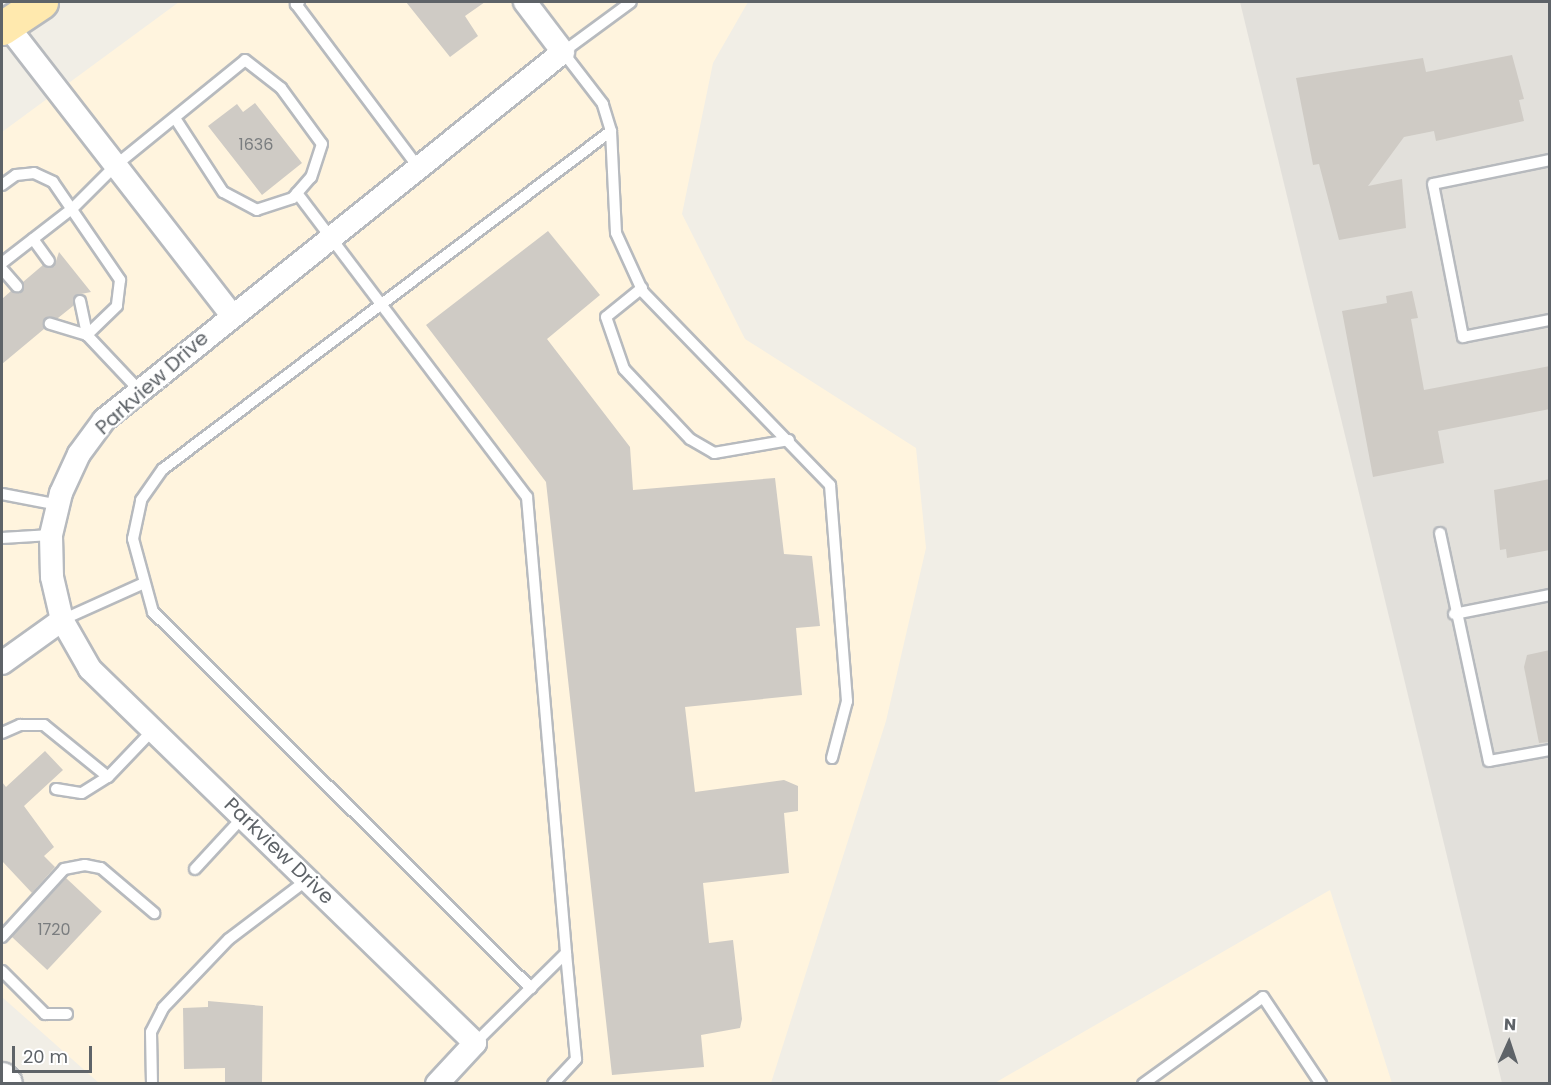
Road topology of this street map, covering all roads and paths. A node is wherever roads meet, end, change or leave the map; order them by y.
1 (40, 2) edge
2 (525, 2) edge
3 (629, 2) edge
4 (297, 3) edge
5 (4, 26) edge
6 (563, 52) junction
7 (175, 118) junction
8 (611, 131) junction
9 (1550, 160) edge
10 (116, 165) junction
11 (418, 167) junction
12 (2, 185) edge
13 (297, 193) junction
14 (73, 208) junction
15 (328, 238) junction
16 (33, 239) junction
17 (49, 261) dead end
18 (2, 263) edge
19 (2, 268) edge
20 (17, 286) dead end
21 (642, 288) junction
22 (80, 301) dead end
23 (380, 305) junction
24 (231, 314) junction
25 (1550, 320) edge
26 (50, 324) dead end
27 (87, 335) junction
28 (140, 391) junction
29 (789, 440) junction
30 (2, 494) edge
31 (59, 505) junction
32 (1440, 533) dead end
33 (51, 535) junction
34 (2, 538) edge
35 (142, 584) junction
36 (1550, 595) edge
37 (1454, 614) junction
38 (62, 620) junction
39 (2, 663) edge
40 (153, 731) junction
41 (2, 733) edge
42 (1550, 750) edge
43 (832, 758) dead end
44 (108, 777) junction
45 (56, 789) dead end
46 (243, 817) junction
47 (195, 869) dead end
48 (308, 879) junction
49 (154, 913) dead end
50 (2, 937) edge
51 (566, 953) junction
52 (2, 971) edge
53 (531, 988) junction
54 (67, 1014) dead end
55 (475, 1043) junction
56 (2, 1079) edge
57 (6, 1083) edge
58 (152, 1083) edge
59 (437, 1083) edge
60 (553, 1083) edge
61 (1143, 1083) edge
62 (1321, 1083) edge

1 - 5 main road
2 - 6 street
3 - 6 lane
4 - 11 lane
5 - 10 street
6 - 8 lane
6 - 11 street, Parkview Drive
7 - 10 lane
7 - 13 lane
7 - 13 lane
8 - 21 lane
8 - 23 lane
9 - 25 lane
10 - 14 lane
10 - 24 street
11 - 15 street, Parkview Drive
12 - 14 lane
13 - 15 lane
14 - 16 lane
14 - 27 lane
15 - 23 lane
15 - 24 street, Parkview Drive
16 - 17 lane
16 - 18 lane
19 - 20 lane
21 - 29 lane
21 - 29 lane
22 - 27 lane
23 - 35 lane
23 - 51 lane
24 - 28 street, Parkview Drive
26 - 27 lane
27 - 28 lane
28 - 31 street, Parkview Drive
29 - 43 lane
30 - 31 lane
31 - 33 street, Parkview Drive
32 - 37 lane
33 - 34 lane
33 - 38 street, Parkview Drive
35 - 38 lane
35 - 53 lane
36 - 37 lane
37 - 42 lane
38 - 39 street
38 - 40 street, Parkview Drive
40 - 44 lane
40 - 46 street, Parkview Drive
41 - 44 lane
44 - 45 lane
46 - 47 lane
46 - 48 street, Parkview Drive
48 - 55 street, Parkview Drive
48 - 58 lane
49 - 50 lane
51 - 53 lane
51 - 60 lane
52 - 54 lane
53 - 55 lane
55 - 59 street
56 - 57 main road
61 - 62 lane

